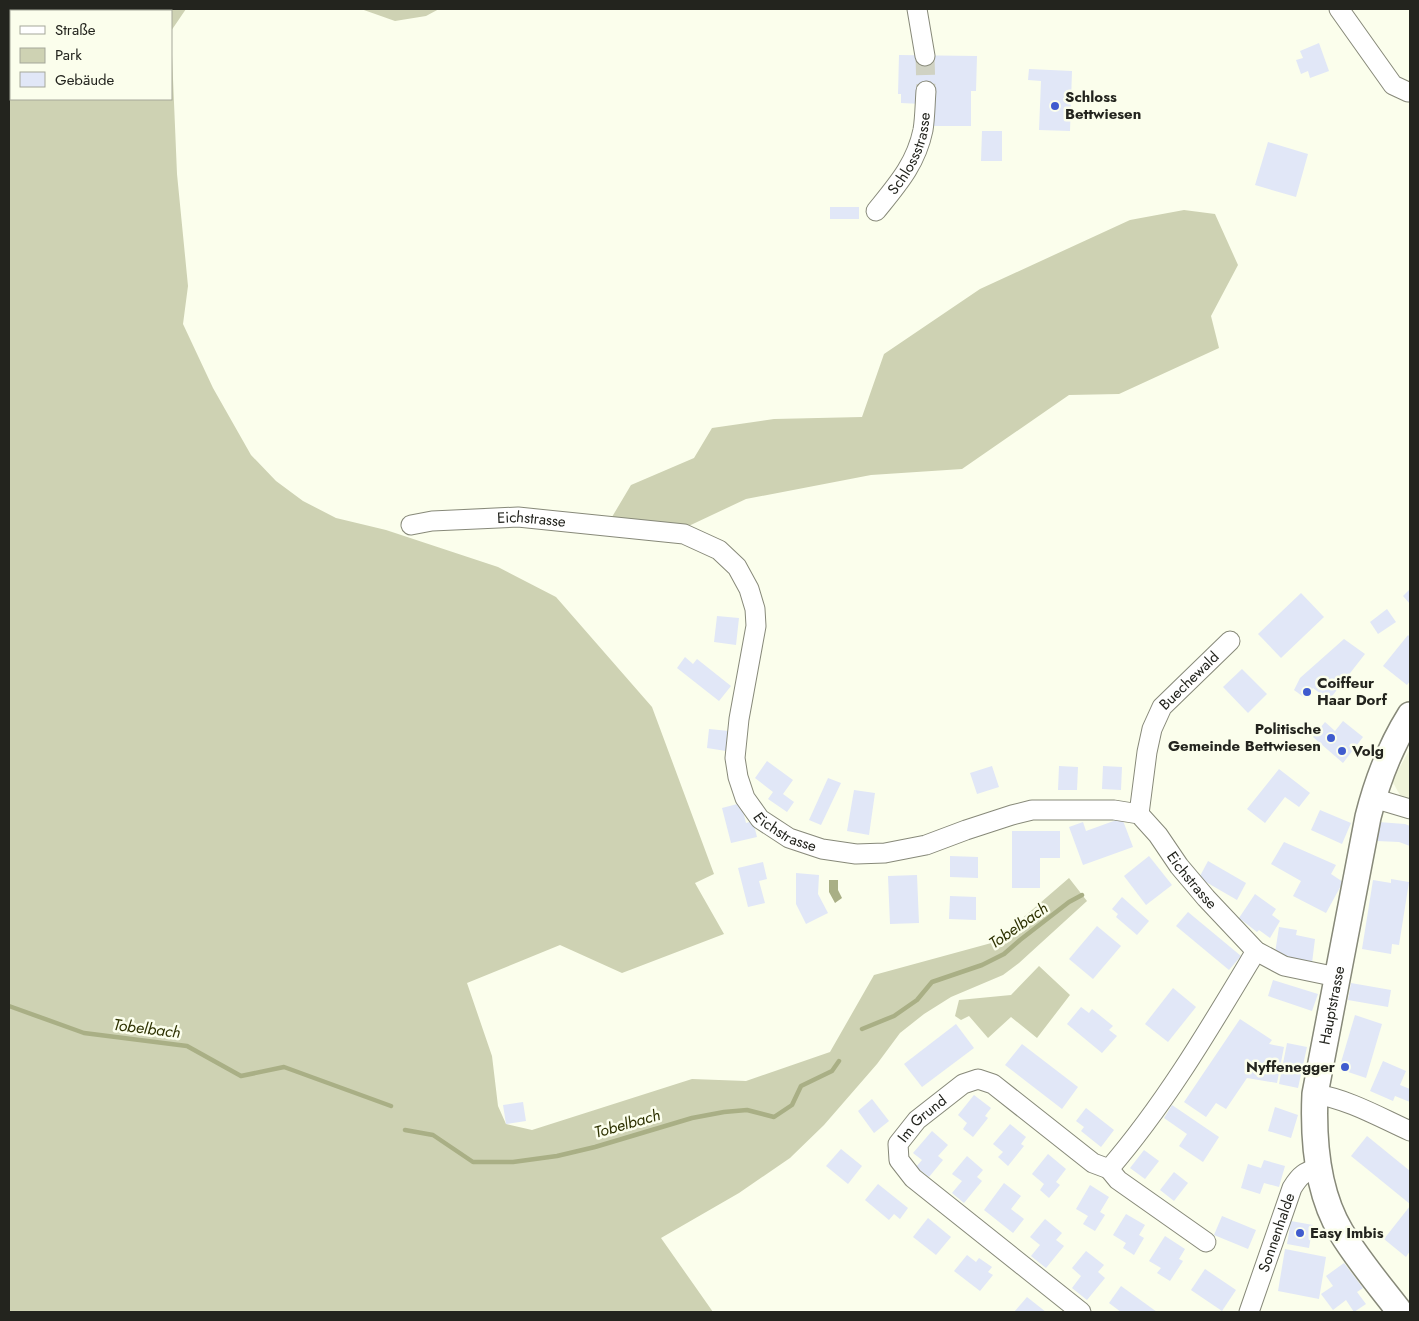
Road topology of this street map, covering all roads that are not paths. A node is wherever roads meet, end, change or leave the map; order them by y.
1 (917, 9) edge
2 (1339, 9) edge
3 (925, 56) tunnel mouth
4 (926, 91) tunnel mouth
5 (1410, 92) edge
6 (876, 211) dead end
7 (411, 525) dead end
8 (1230, 641) dead end
9 (1410, 715) edge
10 (1373, 798) junction
11 (1410, 808) edge
12 (1139, 814) junction
13 (1256, 951) junction
14 (1338, 977) junction
15 (1316, 1094) junction
16 (1410, 1131) edge
17 (1319, 1168) junction
18 (1109, 1169) junction
19 (1206, 1242) dead end
20 (1081, 1312) edge
21 (1249, 1312) edge
22 (1400, 1312) edge

1 - 3 street
2 - 5 street
4 - 6 street, Schlossstrasse
7 - 12 street, Eichstrasse
8 - 12 street, Buechewald
9 - 10 main road, Hauptstrasse
10 - 11 street
10 - 14 main road, Hauptstrasse
12 - 13 street, Eichstrasse
13 - 14 street, Eichstrasse
13 - 18 street
14 - 15 main road, Hauptstrasse
15 - 16 street
15 - 17 main road, Hauptstrasse
17 - 21 street, Sonnenhalde
17 - 22 main road, Hauptstrasse
18 - 19 street, Im Grund
18 - 20 street, Im Grund

